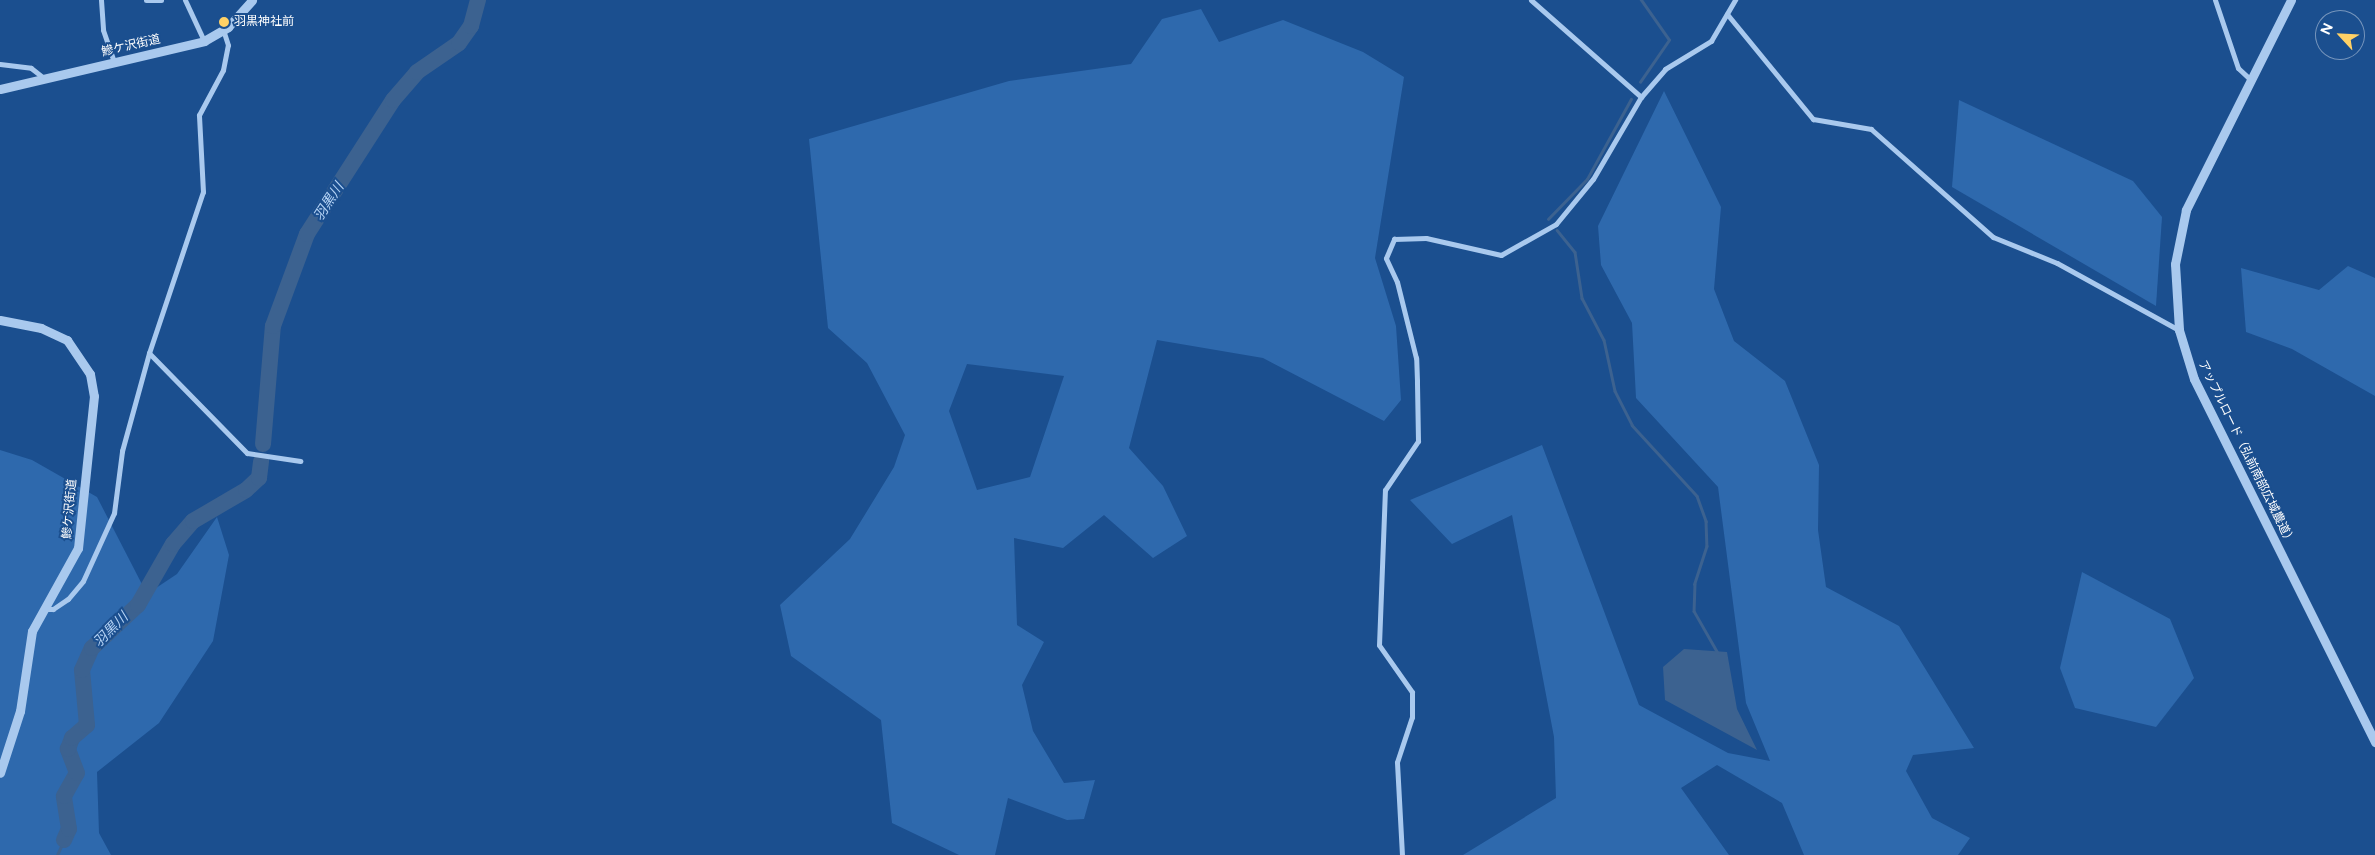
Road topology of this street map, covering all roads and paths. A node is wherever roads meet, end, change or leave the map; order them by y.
1 (101, 0) edge
2 (146, 0) edge
3 (160, 0) edge
4 (186, 0) edge
5 (252, 0) edge
6 (1531, 0) edge
7 (1735, 0) edge
8 (2215, 0) edge
9 (2291, 0) edge
10 (1727, 14) junction
11 (223, 30) junction
12 (204, 41) junction
13 (114, 62) junction
14 (0, 64) edge
15 (45, 78) junction
16 (2250, 79) junction
17 (0, 89) edge
18 (1641, 97) junction
19 (0, 320) edge
20 (2179, 330) junction
21 (149, 353) junction
22 (300, 461) dead end
23 (44, 609) junction
24 (2375, 742) edge
25 (0, 773) edge
26 (1402, 855) edge

1 - 13 street
2 - 3 street
4 - 12 street
5 - 11 street, 鰺ケ沢街道
6 - 18 street
7 - 10 street
8 - 16 street
9 - 16 street, アップルロード（弘前南部広域農道）
10 - 18 street
10 - 20 street
11 - 12 street, 鰺ケ沢街道
11 - 21 street
12 - 13 street, 鰺ケ沢街道
13 - 15 street, 鰺ケ沢街道
14 - 15 street
15 - 17 street, 鰺ケ沢街道
16 - 20 street, アップルロード（弘前南部広域農道）
18 - 26 street
19 - 23 street, 鰺ケ沢街道
20 - 24 street, アップルロード（弘前南部広域農道）
21 - 22 street
21 - 23 street
23 - 25 street, 鰺ケ沢街道

